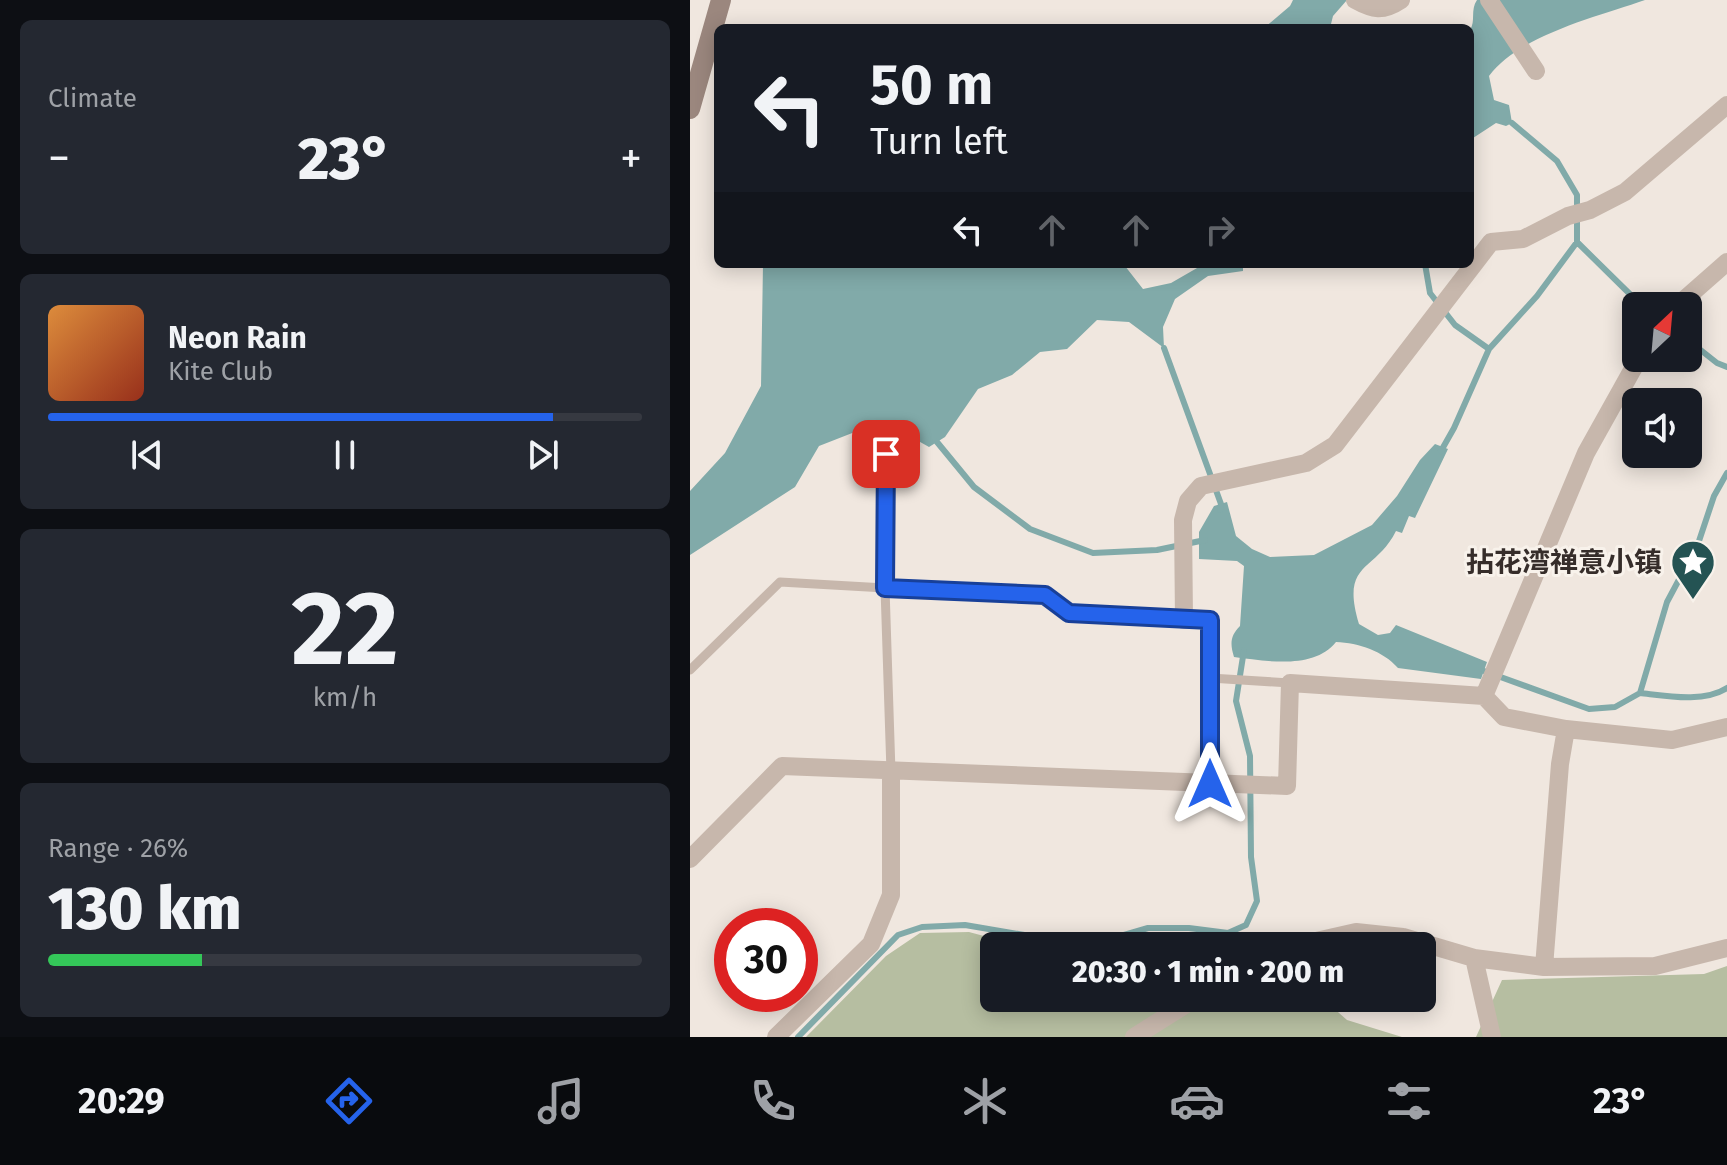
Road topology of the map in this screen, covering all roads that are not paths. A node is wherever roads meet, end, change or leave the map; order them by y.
1 (721, 0) edge
2 (1355, 0) edge
3 (1401, 0) edge
4 (1489, 0) edge
5 (714, 24) edge
6 (714, 25) edge
7 (1536, 71) dead end
8 (1727, 105) edge
9 (690, 109) edge
10 (1727, 262) edge
11 (1474, 263) edge
12 (1470, 268) edge
13 (1693, 292) edge
14 (1631, 372) edge
15 (886, 454) dead end
16 (885, 588) junction
17 (1184, 620) junction
18 (690, 670) edge
19 (1218, 678) junction
20 (1290, 683) junction
21 (1486, 692) junction
22 (1727, 727) edge
23 (1566, 729) junction
24 (891, 772) junction
25 (1210, 784) junction
26 (690, 859) edge
27 (1436, 947) edge
28 (1727, 948) edge
29 (1474, 958) junction
30 (1544, 967) junction
31 (1174, 1012) edge
32 (776, 1037) edge
33 (1134, 1037) edge
34 (1492, 1037) edge

1 - 5 street
2 - 3 street
4 - 7 street
6 - 9 street
8 - 11 street
10 - 13 street
12 - 17 street
14 - 21 street
15 - 16 lane
16 - 17 lane
16 - 18 lane
16 - 24 lane
17 - 19 street
19 - 20 lane
19 - 25 street
20 - 21 street
20 - 25 street
21 - 23 street
22 - 23 street
23 - 30 street
24 - 25 street
24 - 26 street
24 - 32 street
27 - 29 street
28 - 30 street
29 - 30 street
29 - 34 street
31 - 33 street

